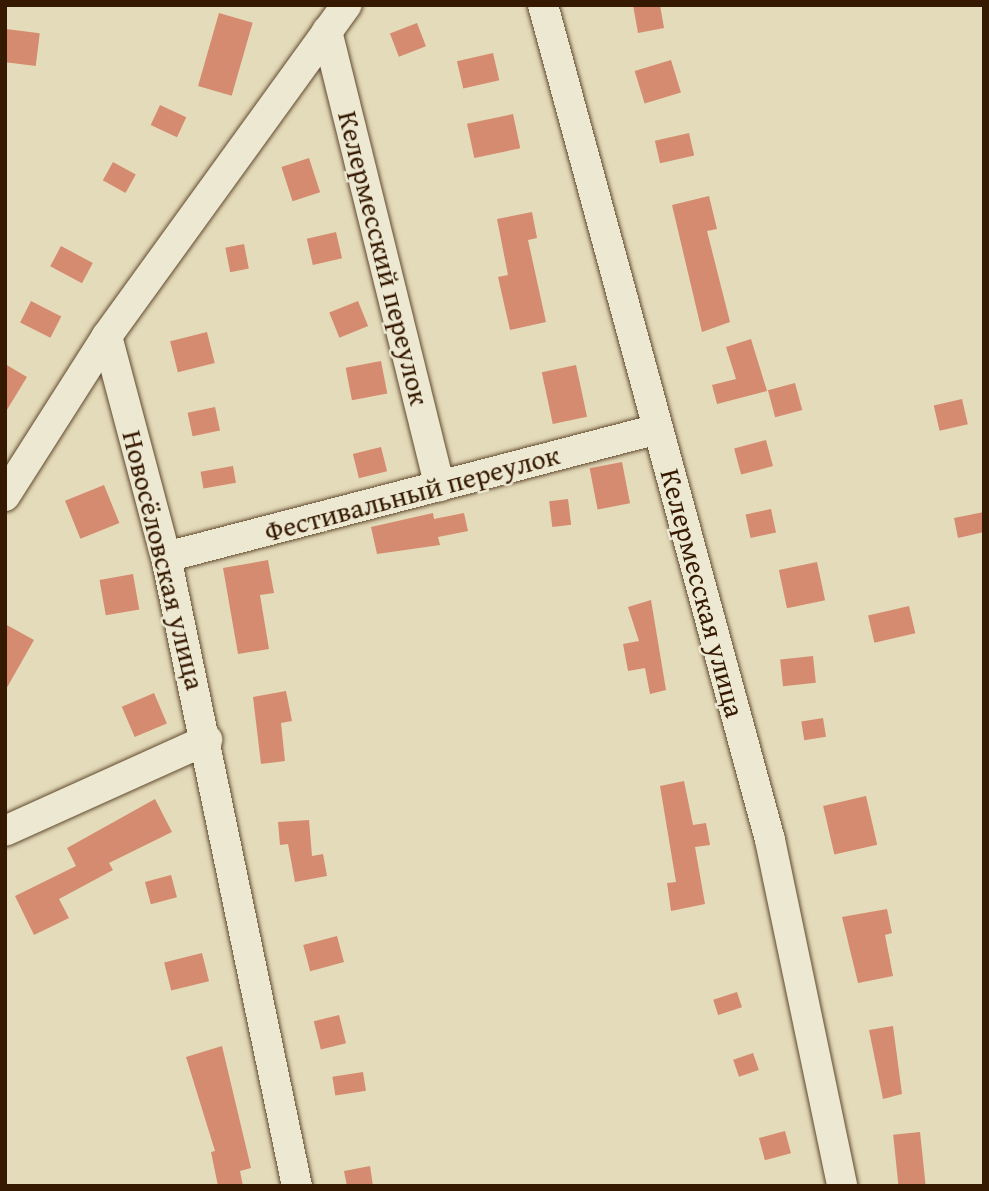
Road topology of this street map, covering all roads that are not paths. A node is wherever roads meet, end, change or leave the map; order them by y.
1 (346, 5) edge
2 (543, 5) edge
3 (327, 31) junction
4 (107, 336) junction
5 (658, 429) junction
6 (440, 486) junction
7 (5, 496) edge
8 (166, 557) junction
9 (207, 740) junction
10 (5, 831) edge
11 (298, 1186) edge
12 (842, 1186) edge

1 - 3 street
2 - 5 street, Келермесская улица
3 - 4 street
3 - 6 street, Келермесский переулок
4 - 7 street
4 - 8 street, Новосёловская улица
5 - 6 street, Фестивальный переулок
5 - 12 street, Келермесская улица
6 - 8 street, Фестивальный переулок
8 - 9 street, Новосёловская улица
9 - 10 street
9 - 11 street, Новосёловская улица

